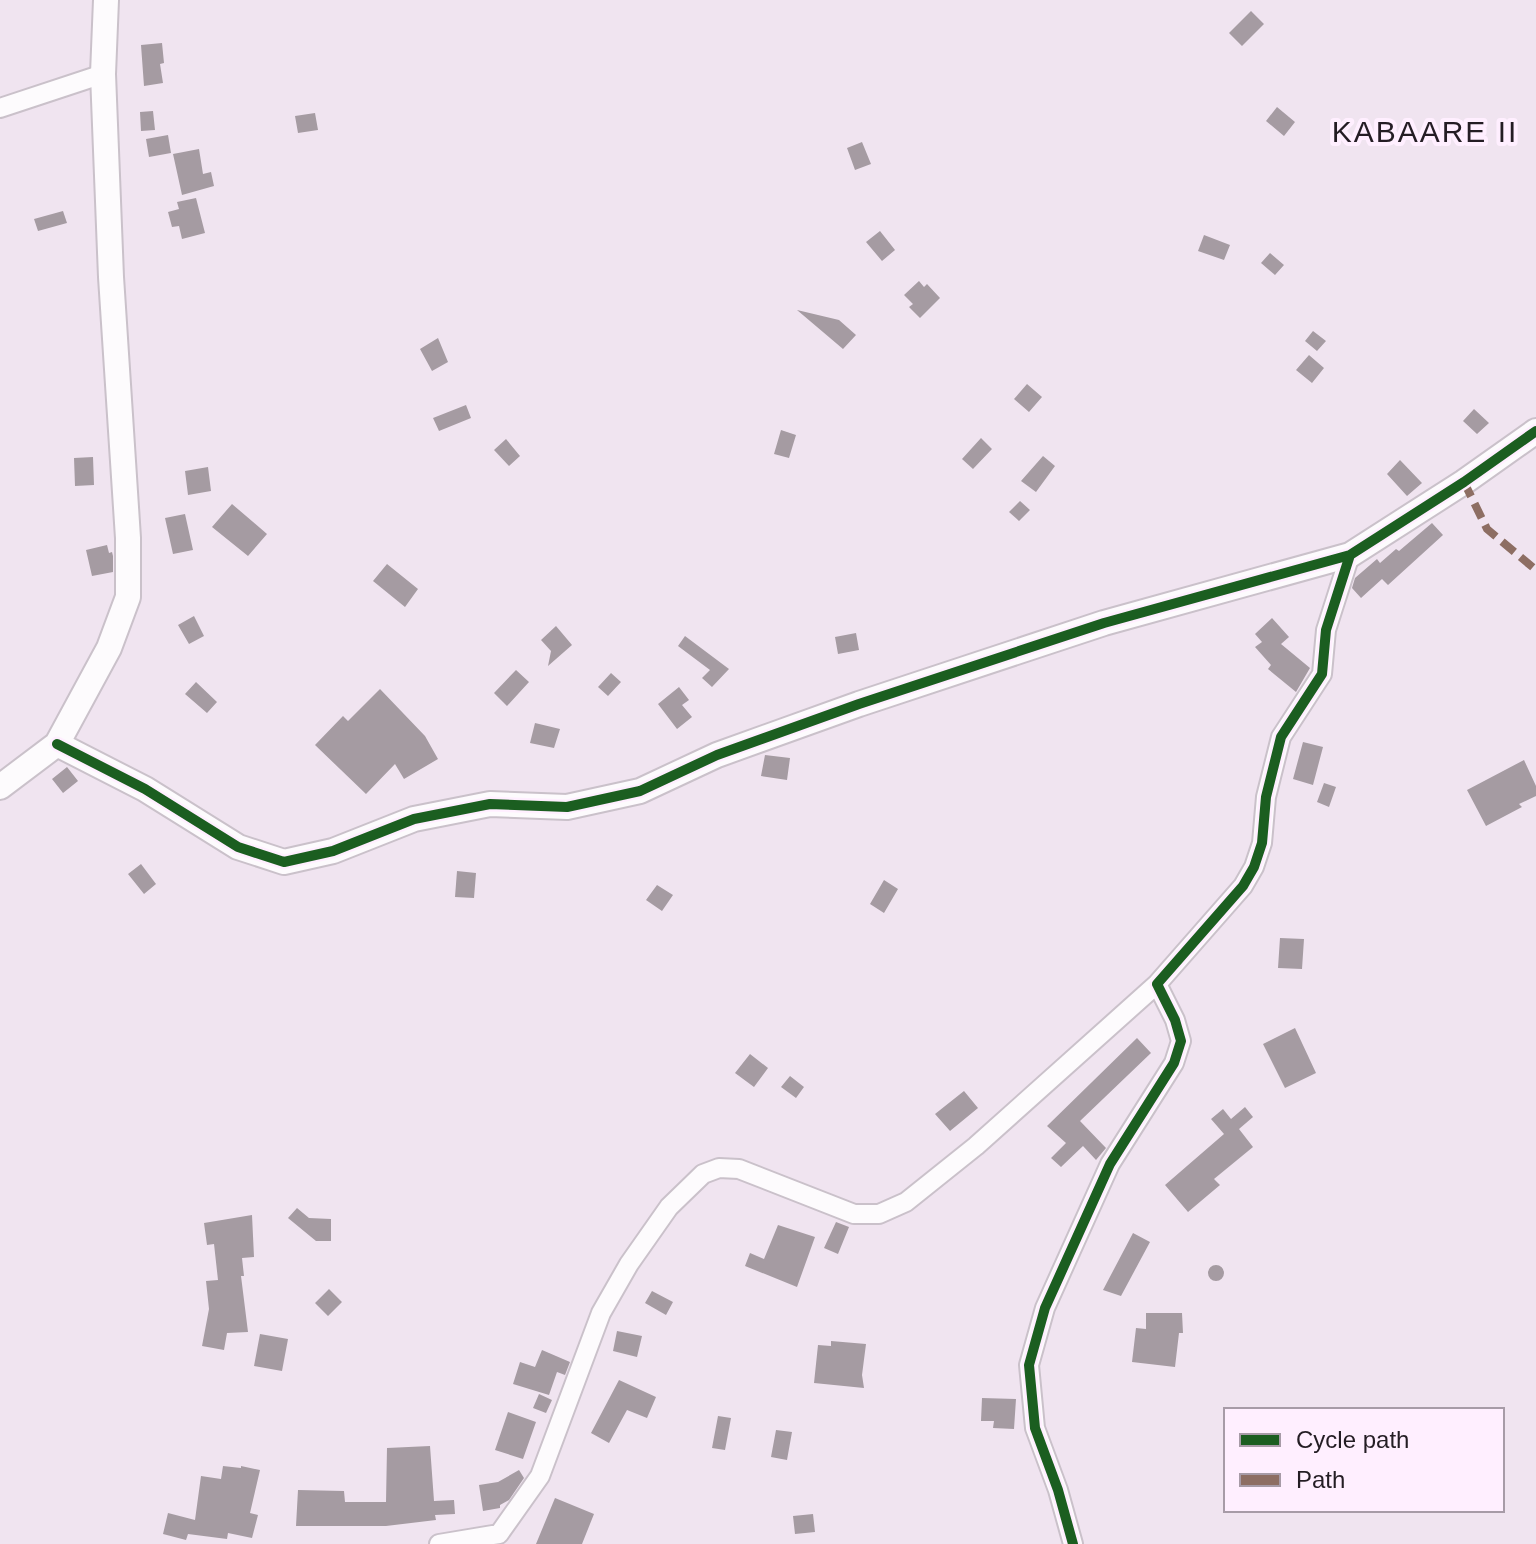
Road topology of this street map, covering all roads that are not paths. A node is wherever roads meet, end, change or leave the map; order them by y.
1 (106, 0) edge
2 (103, 74) junction
3 (0, 108) edge
4 (1536, 431) edge
5 (1350, 555) junction
6 (57, 744) junction
7 (0, 787) edge
8 (1157, 984) junction
9 (499, 1539) edge
10 (439, 1544) edge
11 (1073, 1544) edge

1 - 2 street
2 - 3 street
2 - 6 street
4 - 5 street
5 - 6 street
5 - 8 street
6 - 7 street
8 - 9 street
8 - 11 street
9 - 10 street

